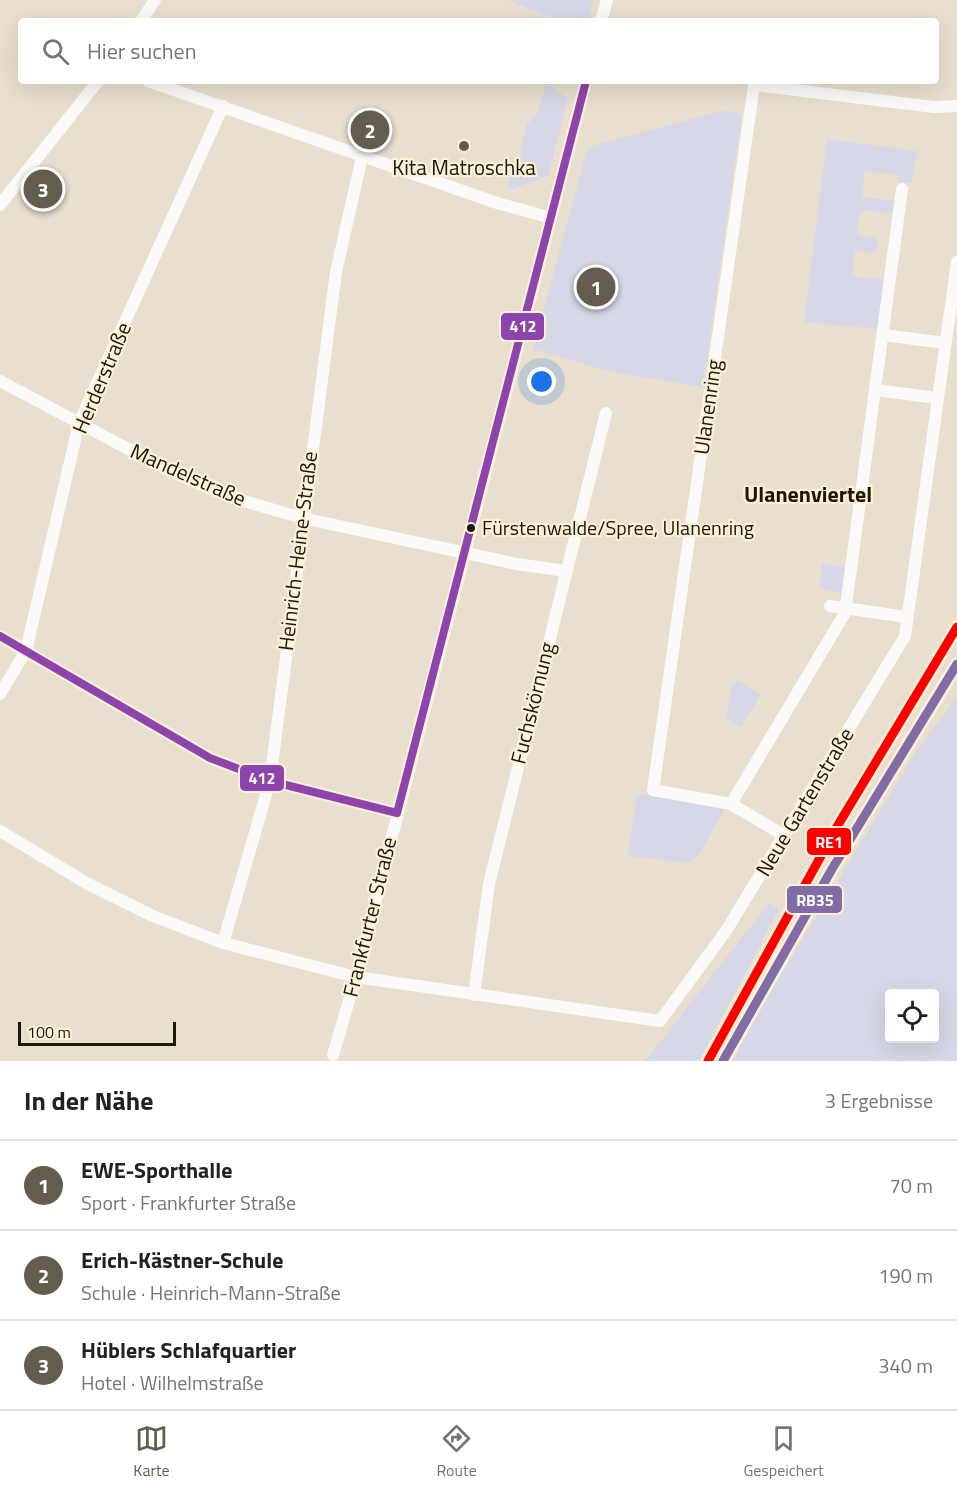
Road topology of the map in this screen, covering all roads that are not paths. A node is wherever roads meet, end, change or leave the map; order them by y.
1 (155, 0) edge
2 (607, 0) edge
3 (143, 18) edge
4 (602, 18) edge
5 (96, 84) edge
6 (156, 84) edge
7 (585, 84) edge
8 (223, 106) junction
9 (957, 106) edge
10 (362, 157) junction
11 (902, 189) dead end
12 (0, 205) edge
13 (550, 218) junction
14 (957, 262) edge
15 (883, 335) junction
16 (945, 343) junction
17 (0, 381) edge
18 (875, 390) junction
19 (937, 398) junction
20 (606, 413) dead end
21 (79, 423) junction
22 (302, 519) junction
23 (465, 552) junction
24 (565, 571) junction
25 (830, 606) dead end
26 (846, 608) junction
27 (908, 617) junction
28 (0, 636) edge
29 (26, 651) junction
30 (0, 694) edge
31 (270, 781) junction
32 (731, 804) junction
33 (397, 813) junction
34 (0, 831) edge
35 (786, 836) junction
36 (223, 943) junction
37 (356, 978) junction
38 (474, 995) junction
39 (333, 1055) dead end

1 - 3 street
2 - 4 street
5 - 12 street
6 - 8 street
7 - 13 street, Frankfurter Straße
8 - 10 street
8 - 21 street, Herderstraße
9 - 32 street, Ulanenring
10 - 13 street
10 - 22 street, Heinrich-Heine-Straße
11 - 15 street
13 - 23 street, Frankfurter Straße
14 - 16 street, Neue Gartenstraße
15 - 16 street
15 - 18 street
16 - 19 street, Neue Gartenstraße
17 - 21 street, Mandelstraße
18 - 19 street
18 - 26 street
19 - 27 street, Neue Gartenstraße
20 - 24 street, Fuchskörnung
21 - 22 street, Mandelstraße
21 - 29 street, Herderstraße
22 - 23 street, Mandelstraße
22 - 31 street, Heinrich-Heine-Straße
23 - 24 street, Mandelstraße
23 - 33 street, Frankfurter Straße
24 - 38 street, Fuchskörnung
25 - 26 street
26 - 27 street
26 - 32 street
27 - 35 street, Neue Gartenstraße
28 - 29 street
29 - 30 street, Herderstraße
29 - 31 street
31 - 33 street
31 - 36 street, Heinrich-Heine-Straße
32 - 35 street, Ulanenring
33 - 37 street, Frankfurter Straße
34 - 36 street, Neue Gartenstraße
35 - 38 street, Neue Gartenstraße
36 - 37 street, Neue Gartenstraße
37 - 38 street, Neue Gartenstraße
37 - 39 street, Frankfurter Straße

